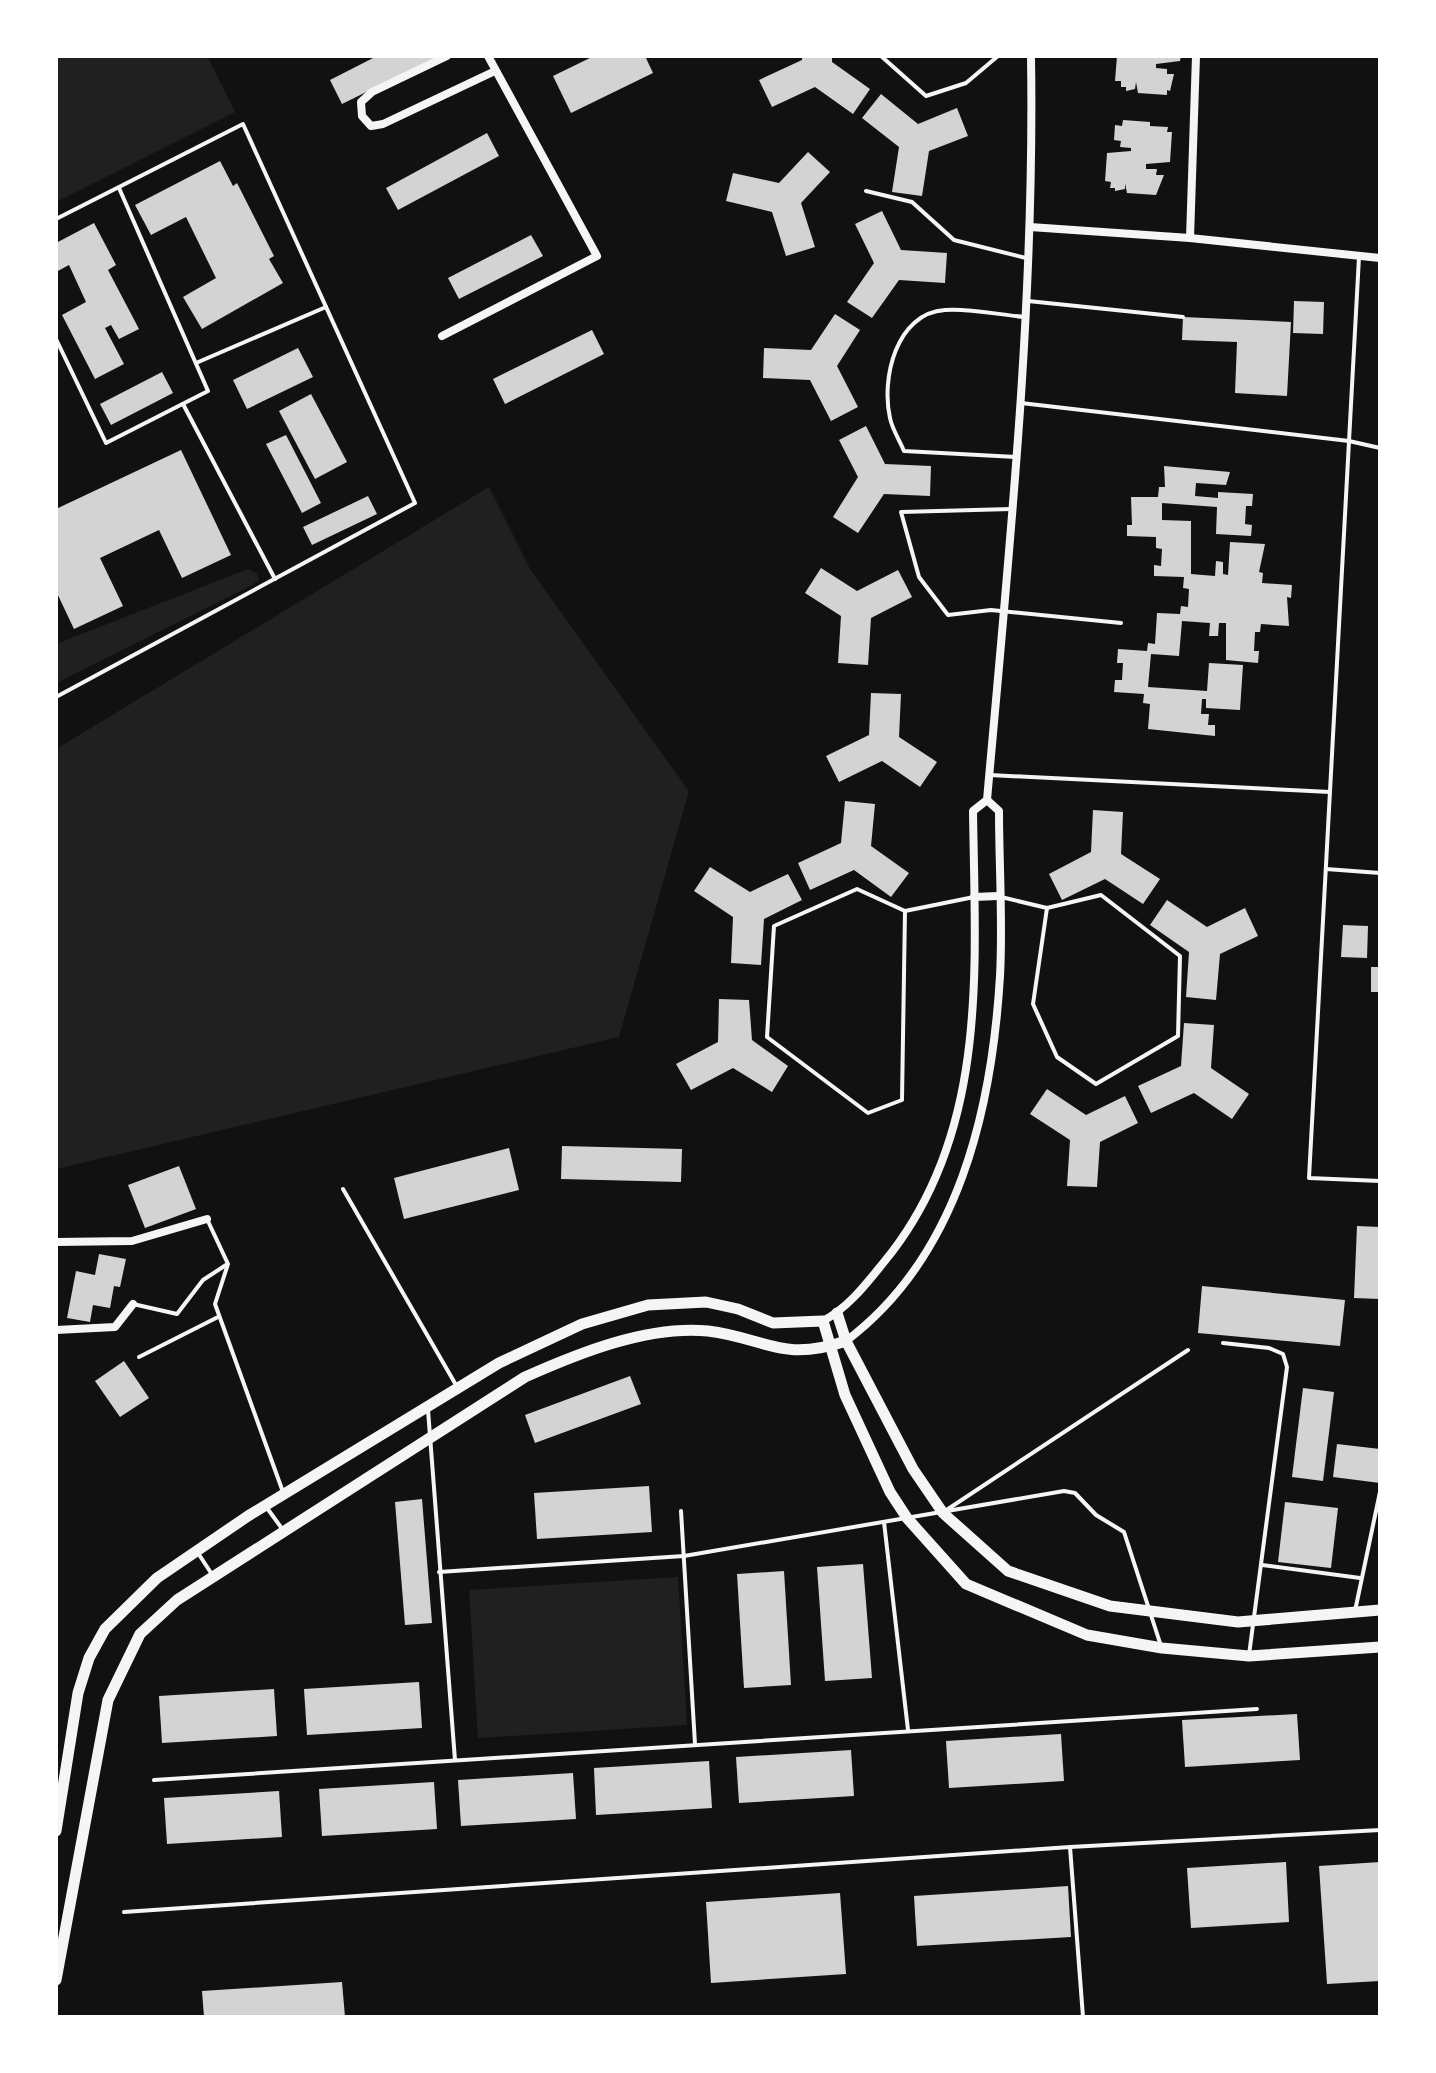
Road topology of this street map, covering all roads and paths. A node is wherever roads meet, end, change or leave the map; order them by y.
1 (447, 56) edge
2 (488, 56) edge
3 (881, 56) edge
4 (998, 56) edge
5 (1031, 56) edge
6 (1196, 56) edge
7 (495, 71) junction
8 (119, 188) junction
9 (866, 191) dead end
10 (56, 219) edge
11 (1030, 227) junction
12 (1190, 238) junction
13 (1359, 255) junction
14 (1028, 258) junction
15 (1380, 258) edge
16 (1026, 301) junction
17 (326, 307) junction
18 (1025, 317) junction
19 (1183, 317) dead end
20 (442, 336) dead end
21 (56, 339) edge
22 (196, 363) junction
23 (1019, 403) junction
24 (183, 404) junction
25 (1349, 441) junction
26 (1380, 448) edge
27 (1016, 457) junction
28 (1011, 509) junction
29 (275, 579) junction
30 (1003, 612) junction
31 (1121, 623) dead end
32 (56, 697) edge
33 (990, 775) junction
34 (1330, 792) junction
35 (987, 800) junction
36 (1326, 869) junction
37 (1380, 873) edge
38 (998, 896) junction
39 (974, 897) junction
40 (1047, 908) junction
41 (905, 911) junction
42 (1380, 1181) edge
43 (343, 1189) dead end
44 (207, 1219) joint
45 (56, 1242) edge
46 (228, 1264) junction
47 (133, 1304) joint
48 (837, 1313) junction
49 (219, 1316) junction
50 (823, 1321) junction
51 (56, 1330) edge
52 (846, 1341) junction
53 (1223, 1343) dead end
54 (830, 1346) junction
55 (1188, 1350) dead end
56 (139, 1357) dead end
57 (458, 1387) junction
58 (428, 1403) junction
59 (429, 1439) junction
60 (1380, 1492) edge
61 (284, 1494) junction
62 (265, 1506) junction
63 (681, 1511) dead end
64 (943, 1513) junction
65 (907, 1518) junction
66 (884, 1522) junction
67 (284, 1532) junction
68 (197, 1551) junction
69 (684, 1556) junction
70 (1262, 1565) junction
71 (439, 1572) junction
72 (213, 1577) junction
73 (1360, 1578) junction
74 (1149, 1609) junction
75 (1380, 1610) edge
76 (1355, 1614) junction
77 (1255, 1622) junction
78 (1380, 1647) edge
79 (1162, 1648) junction
80 (1249, 1656) junction
81 (1257, 1709) dead end
82 (908, 1731) junction
83 (695, 1745) junction
84 (455, 1760) junction
85 (154, 1780) dead end
86 (1380, 1830) edge
87 (56, 1831) edge
88 (1070, 1847) junction
89 (124, 1912) dead end
90 (56, 1980) edge
91 (1083, 2017) edge

1 - 7 street
2 - 7 street
3 - 4 lane
5 - 11 street
6 - 12 street
7 - 20 street
8 - 10 lane
8 - 17 lane
8 - 22 lane
9 - 14 lane
11 - 12 street
11 - 14 street
12 - 13 street
13 - 15 street
13 - 25 lane
14 - 16 street
16 - 18 street
16 - 19 lane
17 - 22 lane
17 - 29 lane
18 - 23 street
18 - 27 lane
21 - 24 lane
22 - 24 lane
23 - 25 lane
23 - 27 street
24 - 29 lane
25 - 26 lane
25 - 34 lane
27 - 28 street
28 - 30 street
28 - 30 lane
29 - 32 lane
30 - 31 lane
30 - 33 street
33 - 34 lane
33 - 35 street
34 - 36 lane
35 - 38 street
35 - 39 street
36 - 37 lane
36 - 42 lane
38 - 39 street
38 - 40 lane
38 - 52 street
39 - 41 lane
39 - 48 street
40 - 40 lane
41 - 41 lane
43 - 57 lane
44 - 45 street
44 - 46 lane
46 - 47 lane
46 - 49 lane
47 - 51 street
48 - 50 street
48 - 52 street
49 - 56 lane
49 - 61 lane
50 - 54 street
50 - 57 street
52 - 54 street
52 - 64 street
53 - 70 lane
54 - 59 street
54 - 65 street
55 - 64 lane
57 - 58 street
58 - 59 lane
58 - 61 street
59 - 67 street
59 - 71 lane
60 - 73 lane
61 - 62 street
62 - 67 lane
62 - 68 street
63 - 69 lane
64 - 65 lane
64 - 74 street
64 - 74 lane
65 - 66 lane
65 - 79 street
66 - 69 lane
66 - 82 lane
67 - 72 street
68 - 72 lane
68 - 87 street
69 - 71 lane
69 - 83 lane
70 - 73 lane
70 - 77 lane
71 - 84 lane
72 - 90 street
73 - 76 lane
74 - 77 street
74 - 79 lane
75 - 76 street
76 - 77 street
77 - 80 lane
78 - 80 street
79 - 80 street
81 - 82 lane
82 - 83 lane
83 - 84 lane
84 - 85 lane
86 - 88 lane
88 - 89 lane
88 - 91 lane

